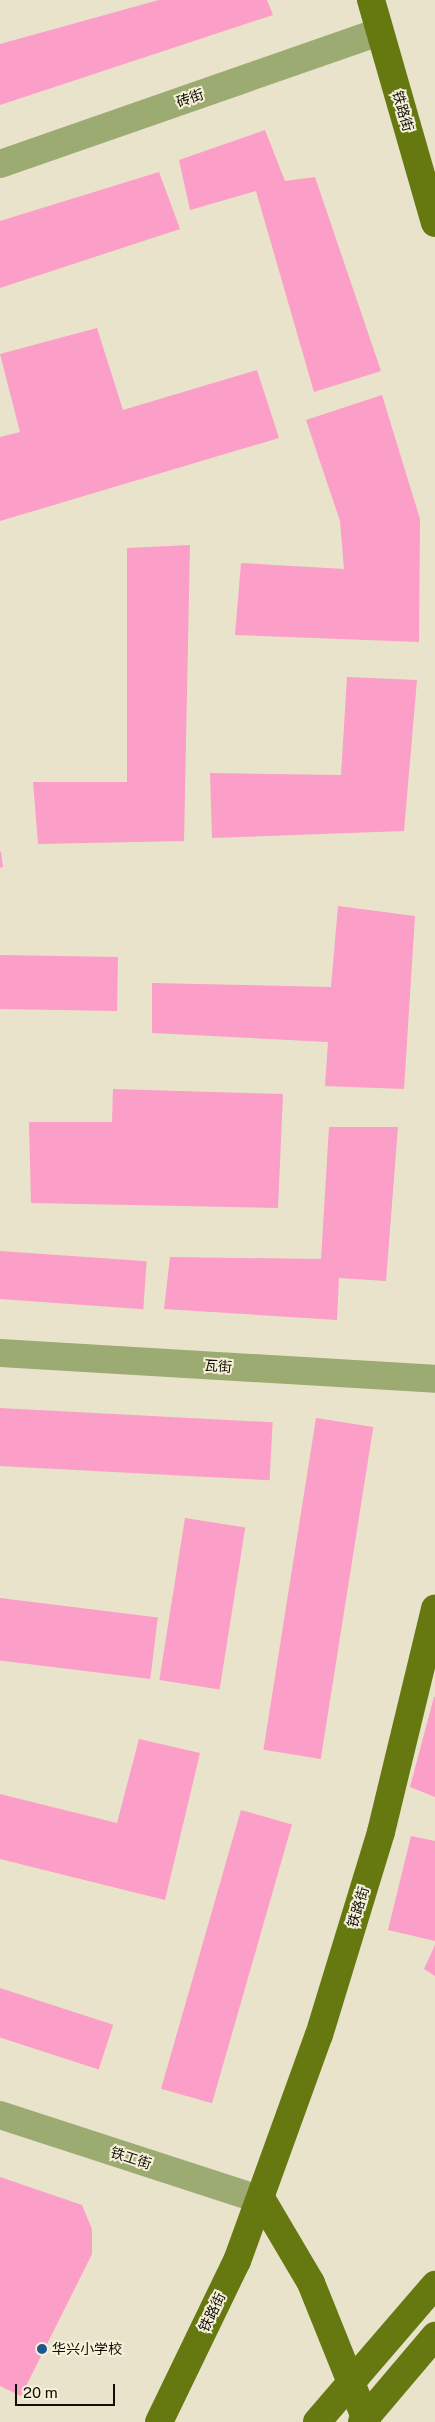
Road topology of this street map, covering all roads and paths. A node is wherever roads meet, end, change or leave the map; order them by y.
1 (370, 0) edge
2 (380, 32) junction
3 (0, 164) edge
4 (435, 223) edge
5 (0, 1353) edge
6 (435, 1379) edge
7 (435, 1608) edge
8 (0, 2115) edge
9 (262, 2200) junction
10 (435, 2284) edge
11 (435, 2336) edge
12 (159, 2422) edge
13 (317, 2422) edge
14 (362, 2422) edge
15 (367, 2422) edge

1 - 2 main road, 铁路街
2 - 3 street, 砖街
2 - 4 main road, 铁路街
5 - 6 street, 瓦街
7 - 9 main road, 铁路街
8 - 9 street, 铁工街
9 - 12 main road, 铁路街
9 - 15 main road
10 - 13 main road, bridge
11 - 14 main road, bridge

